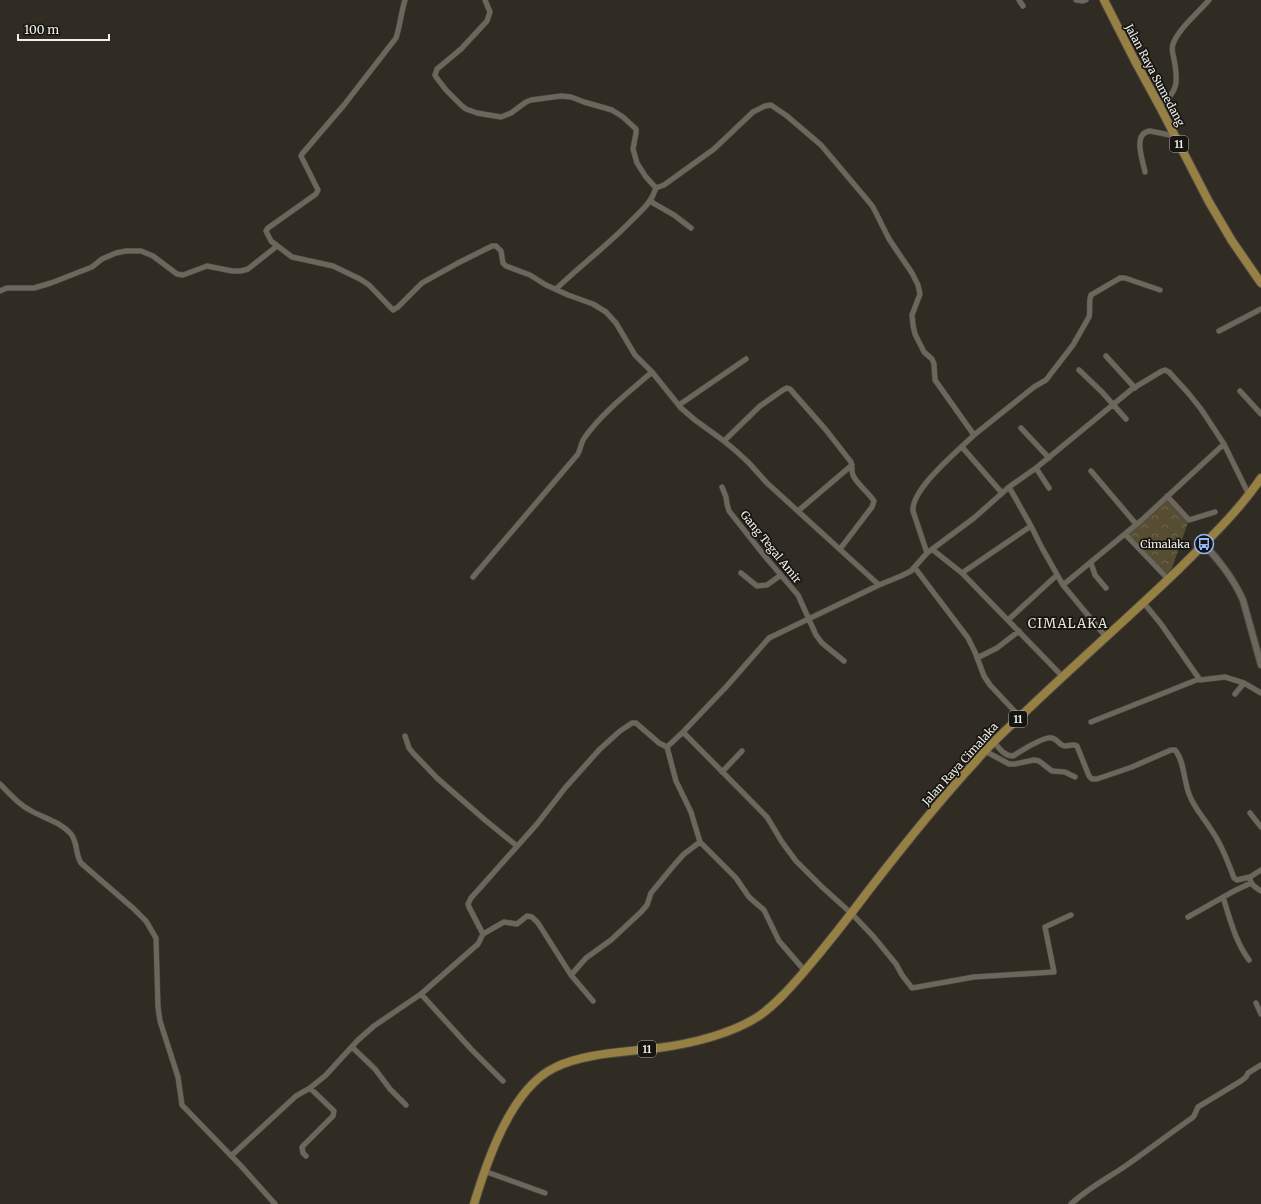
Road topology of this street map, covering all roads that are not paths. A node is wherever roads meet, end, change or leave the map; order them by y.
1 (405, 0) edge
2 (485, 0) edge
3 (1019, 0) edge
4 (1076, 0) edge
5 (1086, 0) edge
6 (1104, 0) edge
7 (1209, 0) edge
8 (1023, 6) dead end
9 (1159, 105) junction
10 (1175, 136) junction
11 (1145, 172) dead end
12 (656, 188) junction
13 (652, 200) junction
14 (691, 228) dead end
15 (277, 246) junction
16 (1261, 283) edge
17 (556, 289) junction
18 (1160, 290) dead end
19 (0, 291) edge
20 (1261, 310) edge
21 (1220, 331) dead end
22 (1106, 356) dead end
23 (746, 359) dead end
24 (1079, 370) dead end
25 (652, 372) junction
26 (1134, 388) junction
27 (1240, 391) dead end
28 (679, 405) junction
29 (1113, 405) junction
30 (1261, 414) edge
31 (1126, 419) dead end
32 (1021, 428) dead end
33 (974, 435) junction
34 (724, 441) junction
35 (1224, 444) junction
36 (962, 447) junction
37 (1049, 458) junction
38 (852, 465) junction
39 (1036, 468) junction
40 (1091, 471) dead end
41 (1261, 478) edge
42 (722, 487) dead end
43 (1009, 487) junction
44 (1049, 488) dead end
45 (1002, 493) junction
46 (1249, 495) junction
47 (1167, 496) junction
48 (798, 511) junction
49 (1215, 512) dead end
50 (1136, 524) junction
51 (1031, 526) junction
52 (1125, 534) junction
53 (1204, 544) junction
54 (840, 549) junction
55 (933, 550) junction
56 (927, 553) junction
57 (1091, 563) junction
58 (914, 568) junction
59 (741, 573) dead end
60 (962, 573) junction
61 (781, 575) junction
62 (1057, 575) junction
63 (473, 577) dead end
64 (1168, 579) junction
65 (879, 585) junction
66 (1063, 585) junction
67 (1106, 588) dead end
68 (1143, 602) junction
69 (808, 619) junction
70 (1008, 620) junction
71 (1019, 631) junction
72 (1106, 636) junction
73 (977, 658) junction
74 (844, 661) dead end
75 (1261, 665) edge
76 (1062, 676) junction
77 (1199, 678) junction
78 (1244, 683) junction
79 (1261, 693) edge
80 (1235, 694) dead end
81 (1020, 717) junction
82 (1091, 722) dead end
83 (683, 732) junction
84 (405, 736) dead end
85 (994, 742) junction
86 (667, 747) junction
87 (742, 751) dead end
88 (985, 751) junction
89 (722, 772) junction
90 (1075, 777) dead end
91 (0, 784) edge
92 (1250, 813) dead end
93 (1261, 827) edge
94 (700, 842) junction
95 (518, 846) junction
96 (1261, 870) edge
97 (1250, 877) junction
98 (1251, 883) junction
99 (1261, 891) edge
100 (1223, 897) junction
101 (852, 914) junction
102 (1071, 915) dead end
103 (1188, 917) dead end
104 (483, 934) junction
105 (1249, 960) dead end
106 (805, 971) junction
107 (571, 975) junction
108 (421, 994) junction
109 (592, 1001) dead end
110 (1256, 1003) dead end
111 (1261, 1014) edge
112 (352, 1047) junction
113 (1261, 1065) edge
114 (503, 1081) dead end
115 (310, 1088) junction
116 (406, 1105) dead end
117 (231, 1156) junction
118 (306, 1156) dead end
119 (484, 1171) junction
120 (544, 1193) dead end
121 (275, 1204) edge
122 (474, 1204) edge
123 (1071, 1204) edge

1 - 15 street
2 - 12 street
3 - 8 street
4 - 5 street
6 - 9 highway, Jalan Raya Sumedang / 11
7 - 9 street
9 - 10 highway, Jalan Raya Sumedang / 11
10 - 11 street
10 - 16 highway, Jalan Raya Sumedang / 11
12 - 13 street
12 - 33 street
13 - 14 street
13 - 17 street
15 - 17 street
15 - 19 street
17 - 25 street
18 - 33 street
20 - 21 street
22 - 26 street
23 - 28 street
24 - 29 street
25 - 28 street
25 - 63 street
26 - 29 street
26 - 35 street
27 - 30 street
28 - 34 street
29 - 31 street
29 - 37 street
32 - 37 street
33 - 36 street
34 - 38 street
34 - 48 street
35 - 46 street
35 - 47 street
36 - 45 street
36 - 56 street
37 - 39 street
38 - 48 street
38 - 54 street
39 - 43 street
39 - 44 street
40 - 50 street
41 - 46 highway, 11
42 - 61 street, Gang Tegal Amir
43 - 45 street
43 - 51 street
45 - 55 street
46 - 53 highway, 11
47 - 49 street
47 - 50 street
48 - 54 street
50 - 52 street
51 - 60 street
51 - 62 street
52 - 57 street
52 - 64 street
53 - 64 highway, Jalan Raya Cimalaka / 11
53 - 75 street
54 - 65 street
55 - 56 street
55 - 60 street
56 - 58 street
57 - 66 street
57 - 67 street
58 - 65 street
58 - 73 street
59 - 61 street
60 - 70 street
61 - 69 street, Gang Tegal Amir
62 - 66 street
62 - 70 street
64 - 68 highway, Jalan Raya Cimalaka / 11
65 - 69 street
66 - 72 street
68 - 72 highway, Jalan Raya Cimalaka / 11
68 - 77 street
69 - 74 street, Gang Tegal Amir
69 - 83 street
70 - 71 street
71 - 73 street
71 - 76 street
72 - 76 highway, Jalan Raya Cimalaka / 11
73 - 81 street
76 - 81 highway, Jalan Raya Cimalaka / 11
77 - 78 street
77 - 82 street
78 - 79 street
78 - 80 street
81 - 85 highway, Jalan Raya Cimalaka / 11
83 - 86 street
83 - 89 street
84 - 95 street
85 - 88 highway, Jalan Raya Cimalaka / 11
85 - 97 street
86 - 94 street
86 - 95 street
87 - 89 street
88 - 90 street
88 - 101 highway, Jalan Raya Cimalaka / 11
89 - 101 street
91 - 117 street
92 - 93 street
94 - 106 street
94 - 107 street
95 - 104 street
96 - 97 street
97 - 98 street
98 - 99 street
98 - 100 street
100 - 103 street
100 - 105 street
101 - 102 street
101 - 106 highway, 11
104 - 107 street
104 - 108 street
106 - 119 highway, 11
107 - 109 street
108 - 112 street
108 - 114 street
110 - 111 street
112 - 115 street
112 - 116 street
113 - 123 street
115 - 117 street
115 - 118 street
117 - 121 street
119 - 120 street
119 - 122 highway, 11

